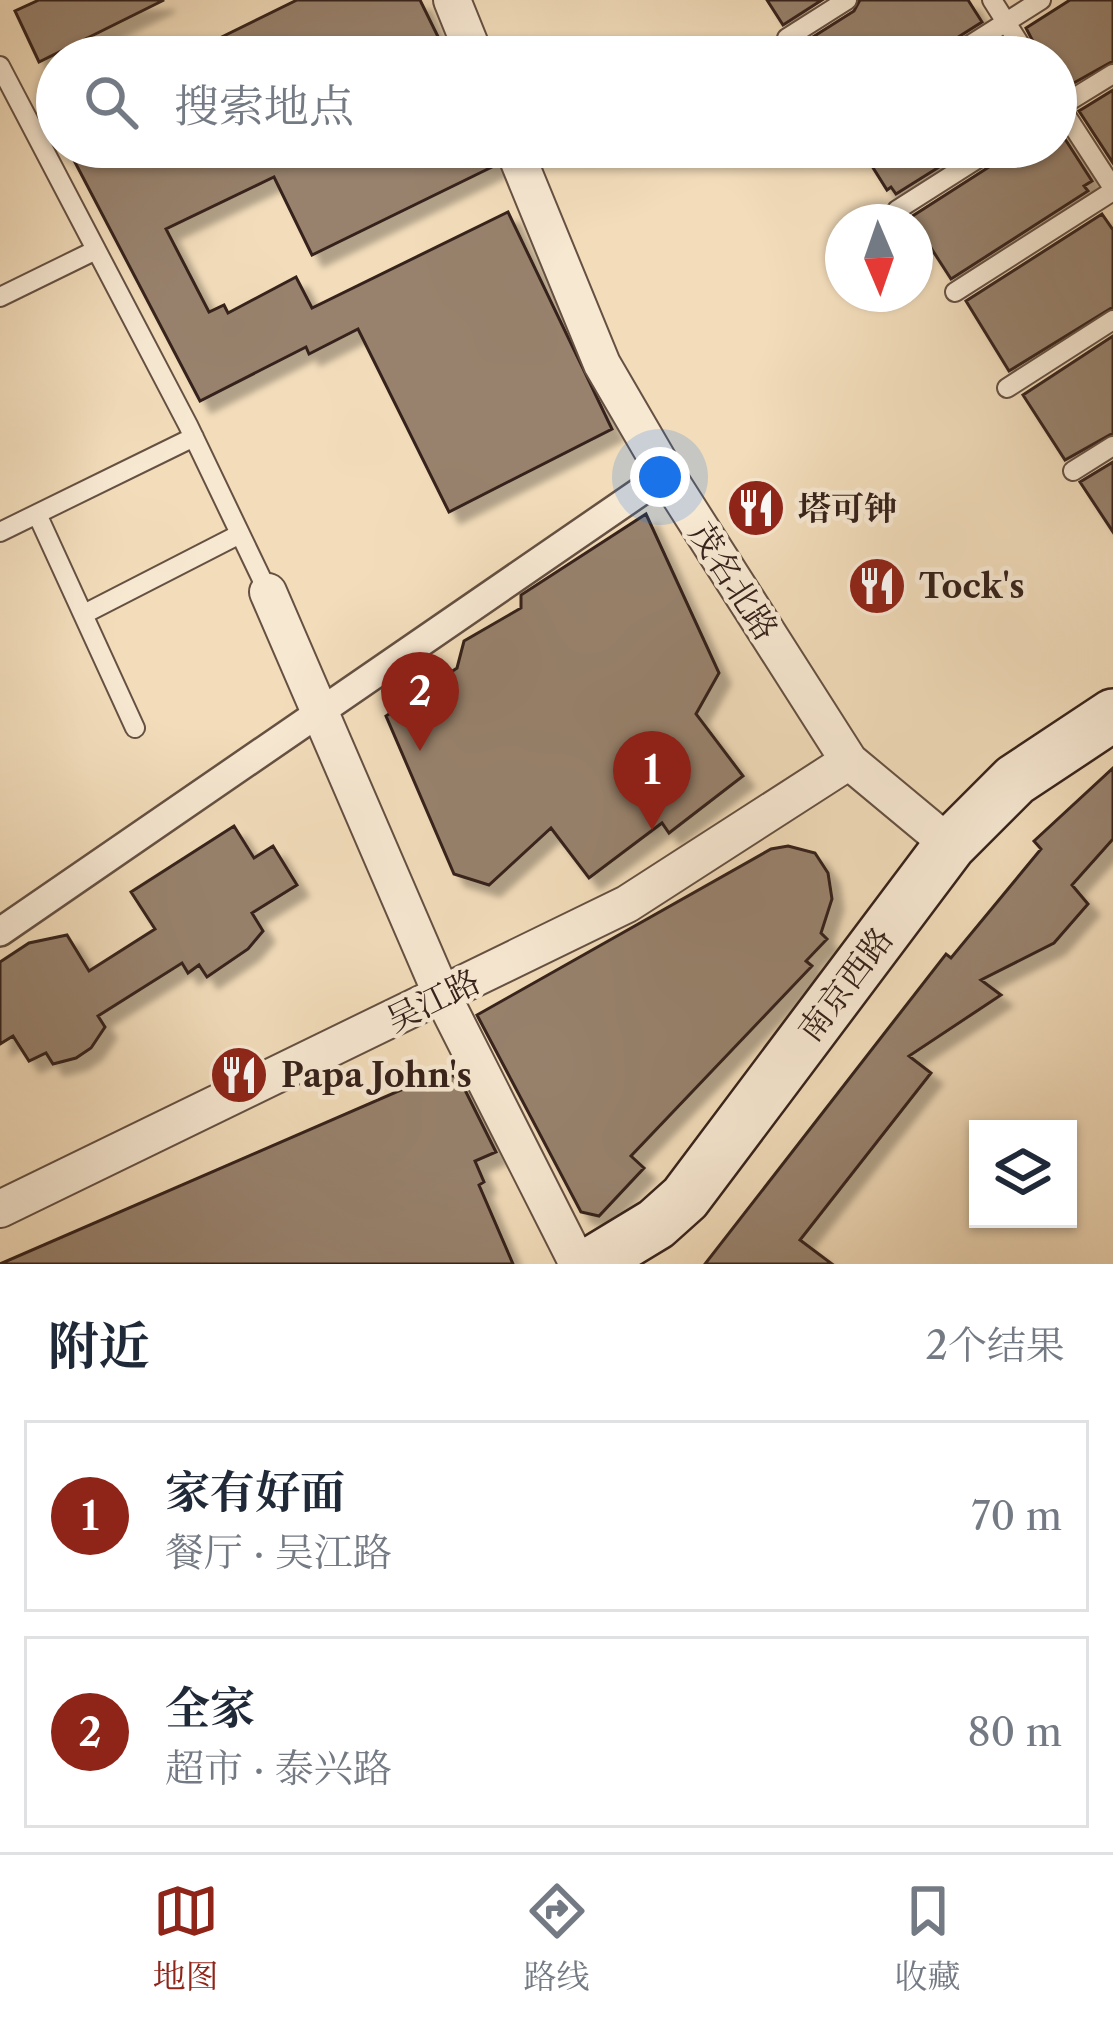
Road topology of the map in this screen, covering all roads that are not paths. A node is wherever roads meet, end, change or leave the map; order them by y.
1 (452, 0) edge
2 (847, 0) edge
3 (992, 0) edge
4 (1041, 0) edge
5 (1006, 22) junction
6 (467, 36) edge
7 (790, 36) edge
8 (984, 36) edge
9 (1015, 36) edge
10 (0, 66) edge
11 (1113, 74) edge
12 (1077, 95) edge
13 (36, 135) edge
14 (1077, 136) edge
15 (53, 168) edge
16 (521, 168) edge
17 (963, 168) edge
18 (1113, 190) edge
19 (906, 204) edge
20 (96, 250) junction
21 (956, 292) dead end
22 (0, 297) edge
23 (1113, 320) edge
24 (1007, 388) dead end
25 (194, 437) junction
26 (1113, 446) edge
27 (1073, 471) dead end
28 (666, 474) junction
29 (37, 514) junction
30 (0, 532) edge
31 (240, 534) junction
32 (268, 592) joint
33 (84, 614) junction
34 (323, 710) junction
35 (1113, 715) edge
36 (135, 728) dead end
37 (849, 761) junction
38 (950, 845) junction
39 (0, 932) edge
40 (442, 995) junction
41 (0, 1209) edge
42 (578, 1264) edge
43 (590, 1264) edge

1 - 6 street
2 - 7 lane
3 - 5 lane
4 - 5 lane
5 - 8 lane
5 - 9 lane
10 - 13 lane
11 - 12 lane
14 - 18 lane
15 - 20 lane
16 - 28 street, 茂名北路
17 - 19 lane
18 - 21 lane
20 - 22 lane
20 - 25 lane
23 - 24 lane
25 - 29 lane
25 - 31 lane
26 - 27 lane
28 - 34 street
28 - 37 street, 茂名北路
29 - 30 lane
29 - 33 lane
31 - 32 lane
31 - 33 lane
32 - 34 street
33 - 36 lane
34 - 39 street
34 - 40 street
35 - 38 main road, 南京西路
37 - 38 street, 茂名北路
37 - 40 street, 吴江路
38 - 43 main road, 南京西路
40 - 41 street, 吴江路
40 - 42 street

